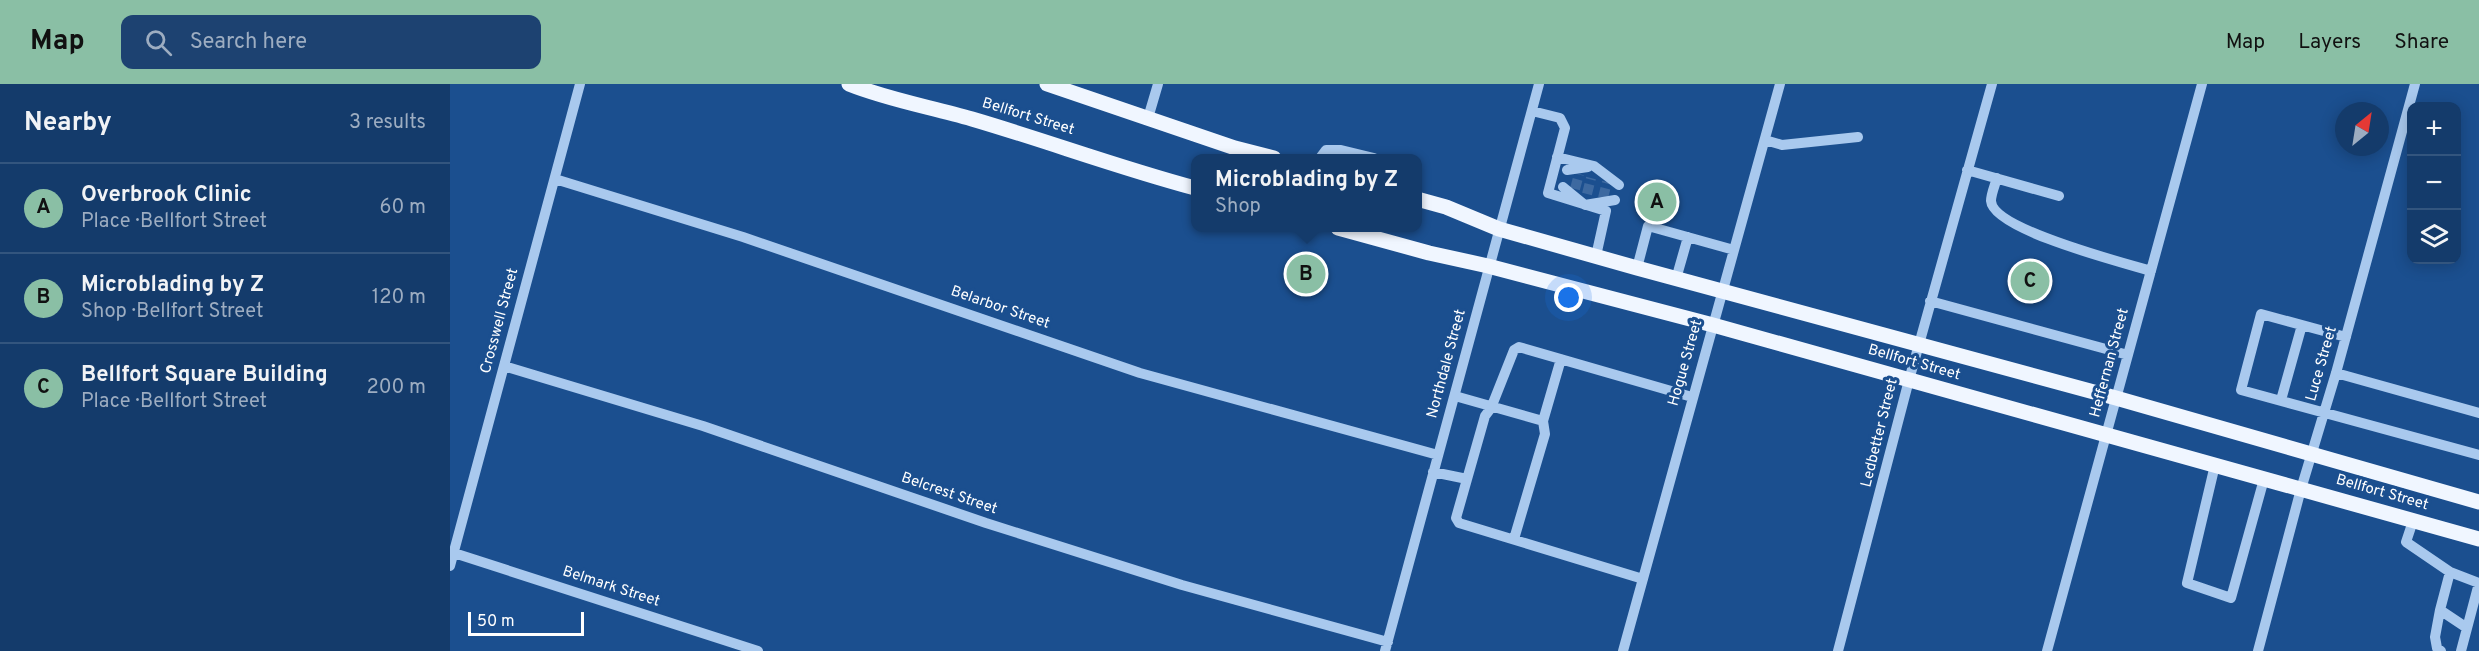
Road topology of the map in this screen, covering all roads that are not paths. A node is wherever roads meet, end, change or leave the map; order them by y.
1 (580, 84) edge
2 (849, 84) edge
3 (1047, 84) edge
4 (1158, 84) edge
5 (1539, 84) edge
6 (1780, 84) edge
7 (1992, 84) edge
8 (2202, 84) edge
9 (2415, 84) edge
10 (1532, 111) junction
11 (1148, 118) junction
12 (1858, 137) dead end
13 (1765, 140) junction
14 (1259, 154) edge
15 (1323, 154) edge
16 (1356, 154) edge
17 (1557, 157) junction
18 (1594, 166) junction
19 (1967, 170) junction
20 (1568, 171) dead end
21 (1579, 174) dead end
22 (1591, 177) tunnel mouth
23 (1997, 178) junction
24 (555, 179) junction
25 (1607, 182) dead end
26 (1619, 185) dead end
27 (1191, 187) edge
28 (1563, 187) dead end
29 (1575, 189) dead end
30 (2060, 196) dead end
31 (1603, 198) dead end
32 (1586, 199) junction
33 (1422, 200) edge
34 (1615, 200) dead end
35 (1499, 229) junction
36 (1353, 232) edge
37 (1688, 237) junction
38 (1734, 249) junction
39 (1596, 256) junction
40 (1488, 266) junction
41 (1637, 268) junction
42 (2151, 271) junction
43 (1676, 279) junction
44 (1722, 292) junction
45 (1930, 301) junction
46 (1713, 325) junction
47 (2302, 326) junction
48 (2346, 337) junction
49 (1918, 344) junction
50 (2128, 355) junction
51 (1561, 359) junction
52 (504, 366) junction
53 (2336, 373) junction
54 (1908, 380) junction
55 (1455, 396) junction
56 (1692, 397) junction
57 (2116, 398) junction
58 (2281, 400) junction
59 (1491, 408) junction
60 (2324, 411) junction
61 (2479, 413) edge
62 (1543, 421) junction
63 (2106, 434) junction
64 (2312, 453) junction
65 (1438, 455) junction
66 (2479, 455) edge
67 (2215, 465) junction
68 (1433, 472) junction
69 (2264, 478) junction
70 (1467, 479) junction
71 (2301, 489) junction
72 (2479, 502) edge
73 (2413, 520) junction
74 (1514, 539) junction
75 (2479, 539) edge
76 (454, 553) junction
77 (450, 566) edge
78 (2450, 572) junction
79 (1643, 579) junction
80 (2479, 583) edge
81 (2477, 597) edge
82 (2440, 610) junction
83 (2467, 628) junction
84 (1387, 647) edge
85 (758, 651) edge
86 (1623, 651) edge
87 (1838, 651) edge
88 (2047, 651) edge
89 (2258, 651) edge
90 (2441, 651) edge
91 (2461, 651) edge

1 - 24 street, Crosswell Street
2 - 27 main road, Bellfort Street
3 - 11 main road
4 - 11 street
5 - 10 street, Northdale Street
6 - 13 street, Hogue Street
7 - 19 street, Ledbetter Street
8 - 42 street, Heffernan Street
9 - 48 street, Luce Street
10 - 17 street
10 - 35 street, Northdale Street
11 - 14 main road
12 - 13 street
13 - 38 street, Hogue Street
15 - 16 street
17 - 18 street
17 - 32 street
18 - 20 street
18 - 21 street
18 - 22 street
18 - 25 street
18 - 26 street
19 - 23 street
19 - 45 street, Ledbetter Street
23 - 30 street
23 - 42 street
24 - 52 street, Crosswell Street
24 - 65 street, Belarbor Street
28 - 32 street
29 - 32 street
31 - 32 street
32 - 34 street
32 - 39 street
33 - 35 main road, Bellfort Street
35 - 39 main road, Bellfort Street
35 - 40 street, Northdale Street
36 - 40 main road, Bellfort Street
37 - 38 street
37 - 41 street
37 - 43 street
38 - 44 street, Hogue Street
39 - 41 main road, Bellfort Street
40 - 46 main road, Bellfort Street
40 - 55 street, Northdale Street
41 - 43 main road, Bellfort Street
42 - 50 street, Heffernan Street
43 - 44 main road, Bellfort Street
44 - 46 street, Hogue Street
44 - 49 main road, Bellfort Street
45 - 49 street, Ledbetter Street
45 - 50 street
46 - 54 main road, Bellfort Street
46 - 56 street, Hogue Street
47 - 48 street
47 - 58 street
47 - 58 street
48 - 53 street, Luce Street
49 - 54 street, Ledbetter Street
49 - 57 main road, Bellfort Street
50 - 57 street, Heffernan Street
51 - 56 street
51 - 59 street
51 - 62 street
52 - 76 street, Crosswell Street
52 - 84 street, Belcrest Street
53 - 60 street, Luce Street
53 - 61 street
54 - 63 main road, Bellfort Street
54 - 87 street, Ledbetter Street
55 - 59 street
55 - 65 street, Northdale Street
56 - 79 street, Hogue Street
57 - 63 street, Heffernan Street
57 - 64 main road, Bellfort Street
58 - 60 street
59 - 62 street
59 - 70 street
60 - 64 street, Luce Street
60 - 66 street
62 - 74 street
63 - 67 main road, Bellfort Street
63 - 88 street, Heffernan Street
64 - 71 street, Luce Street
64 - 72 main road, Bellfort Street
65 - 68 street, Northdale Street
67 - 69 main road, Bellfort Street
67 - 69 street
68 - 70 street
68 - 84 street, Northdale Street
69 - 71 main road, Bellfort Street
70 - 74 street
71 - 73 main road, Bellfort Street
71 - 89 street, Luce Street
73 - 75 main road, Bellfort Street
73 - 78 street
74 - 79 street
76 - 77 street, Crosswell Street
76 - 85 street, Belmark Street
78 - 80 street
78 - 82 street
79 - 86 street, Hogue Street
80 - 81 street
81 - 83 street
82 - 83 street
82 - 90 street
83 - 91 street

